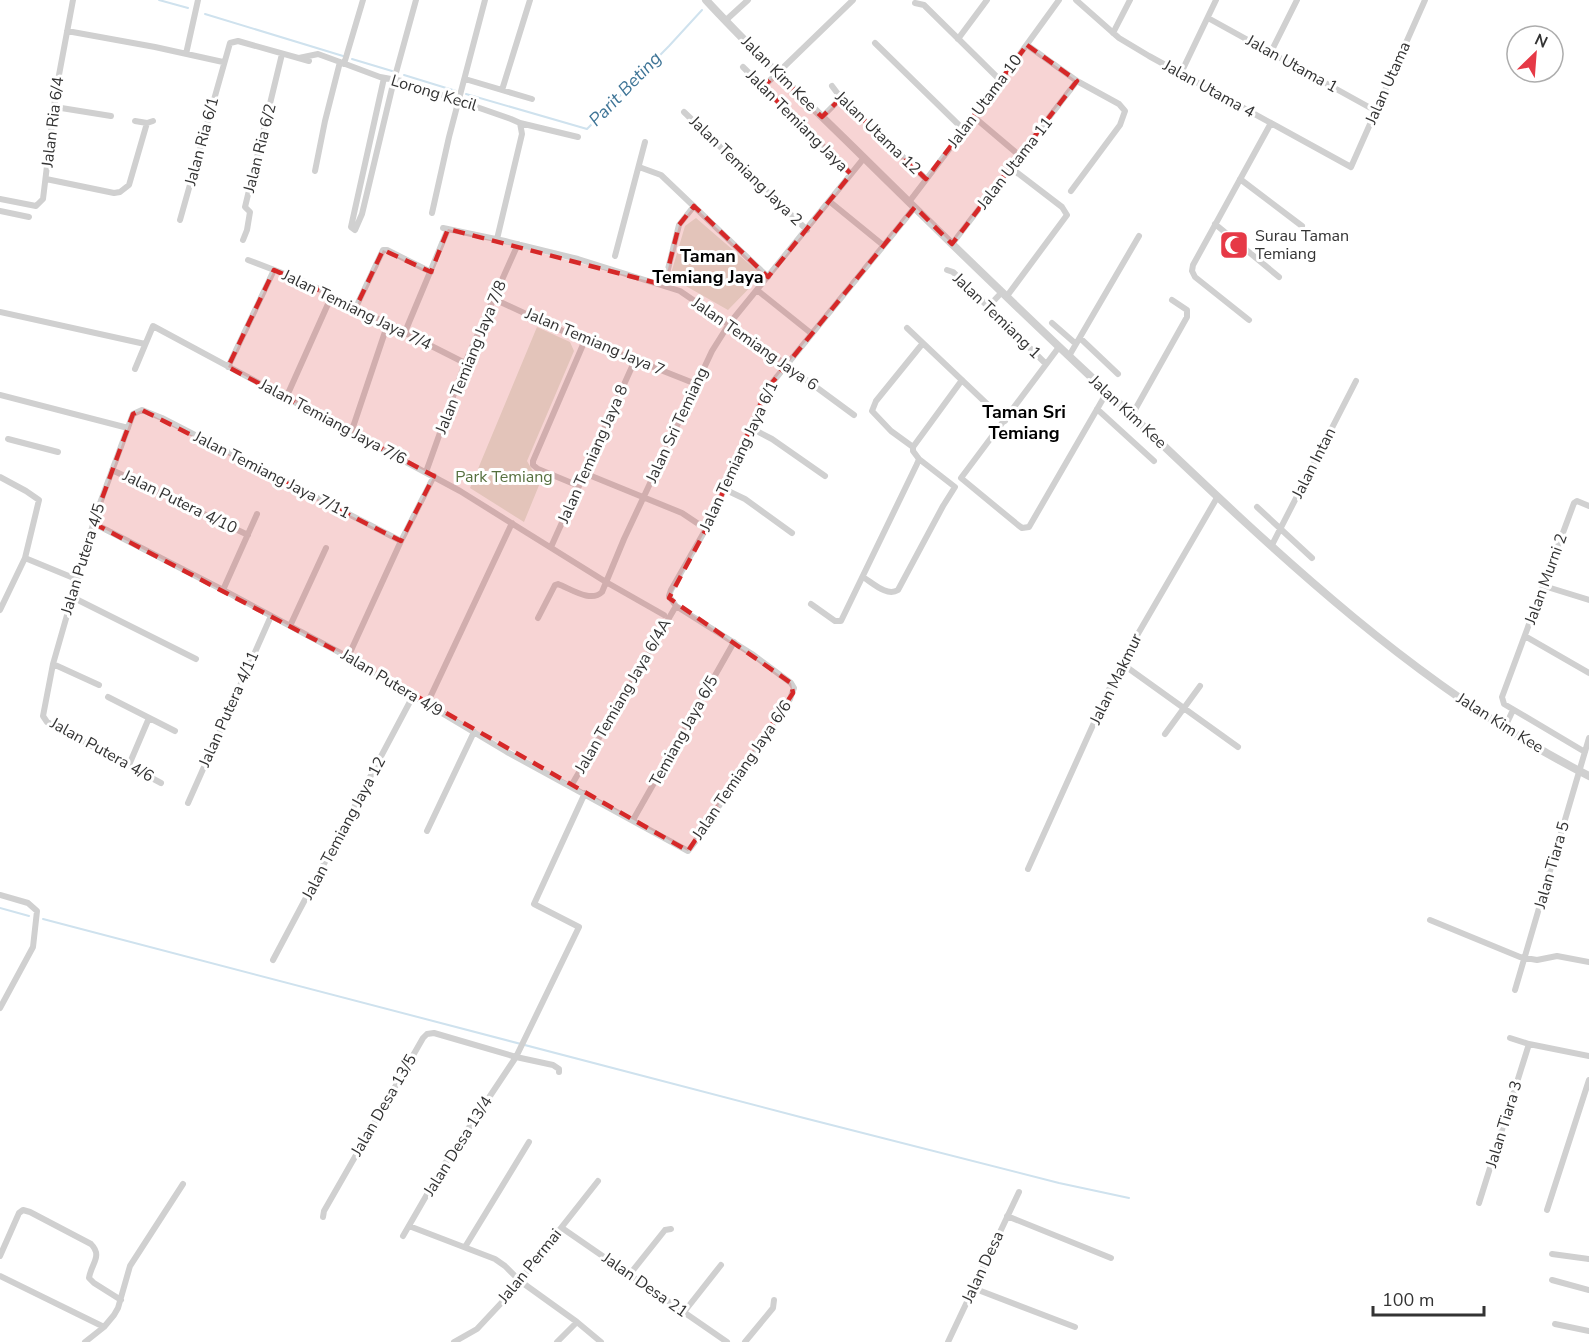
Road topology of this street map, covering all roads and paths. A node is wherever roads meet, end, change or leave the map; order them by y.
1 (73, 0) edge
2 (363, 0) edge
3 (416, 0) edge
4 (485, 0) edge
5 (530, 0) edge
6 (706, 0) edge
7 (748, 0) edge
8 (853, 0) edge
9 (987, 0) edge
10 (1059, 0) edge
11 (1076, 0) edge
12 (1130, 0) edge
13 (1216, 0) edge
14 (1297, 0) edge
15 (1425, 0) edge
16 (915, 3) dead end
17 (196, 6) edge
18 (1208, 18) junction
19 (725, 21) junction
20 (67, 31) junction
21 (1113, 33) junction
22 (958, 39) junction
23 (874, 43) dead end
24 (1027, 45) junction
25 (1271, 52) junction
26 (186, 54) junction
27 (282, 54) junction
28 (298, 58) junction
29 (345, 59) junction
30 (223, 62) junction
31 (309, 62) dead end
32 (743, 67) dead end
33 (777, 73) junction
34 (1181, 73) junction
35 (396, 74) junction
36 (384, 78) junction
37 (465, 79) junction
38 (1001, 81) junction
39 (1077, 81) junction
40 (832, 86) dead end
41 (763, 87) junction
42 (502, 90) junction
43 (461, 94) junction
44 (841, 98) junction
45 (532, 99) dead end
46 (55, 107) junction
47 (1376, 111) junction
48 (684, 112) dead end
49 (111, 116) dead end
50 (822, 117) junction
51 (974, 117) junction
52 (135, 121) dead end
53 (520, 123) junction
54 (1271, 123) junction
55 (964, 130) junction
56 (578, 137) dead end
57 (645, 142) dead end
58 (1020, 156) junction
59 (864, 158) junction
60 (639, 167) junction
61 (1351, 167) joint
62 (1011, 168) junction
63 (315, 171) dead end
64 (851, 174) junction
65 (46, 179) junction
66 (926, 179) junction
67 (1240, 179) junction
68 (1071, 191) dead end
69 (0, 199) edge
70 (829, 201) junction
71 (912, 204) junction
72 (694, 206) junction
73 (0, 211) edge
74 (432, 213) dead end
75 (29, 217) dead end
76 (180, 220) dead end
77 (1215, 224) junction
78 (1302, 226) dead end
79 (807, 230) junction
80 (1138, 236) dead end
81 (497, 239) junction
82 (243, 240) dead end
83 (518, 244) junction
84 (952, 244) junction
85 (883, 245) junction
86 (615, 256) dead end
87 (248, 260) dead end
88 (274, 270) junction
89 (947, 270) dead end
90 (431, 272) junction
91 (768, 277) junction
92 (1279, 277) dead end
93 (664, 285) junction
94 (757, 290) junction
95 (1004, 294) junction
96 (332, 295) junction
97 (494, 299) junction
98 (1172, 300) dead end
99 (356, 307) junction
100 (988, 307) junction
101 (0, 312) edge
102 (1250, 320) dead end
103 (388, 323) junction
104 (1052, 323) dead end
105 (729, 324) junction
106 (907, 328) dead end
107 (405, 332) junction
108 (812, 334) junction
109 (585, 340) junction
110 (1078, 341) junction
111 (923, 343) junction
112 (145, 344) junction
113 (1059, 347) junction
114 (1069, 356) junction
115 (635, 360) junction
116 (465, 363) junction
117 (1046, 364) junction
118 (786, 365) junction
119 (228, 366) junction
120 (135, 369) dead end
121 (1118, 374) dead end
122 (962, 380) junction
123 (1356, 381) dead end
124 (696, 384) junction
125 (1107, 392) junction
126 (0, 395) edge
127 (286, 398) junction
128 (142, 410) joint
129 (1097, 410) junction
130 (854, 415) dead end
131 (1132, 415) junction
132 (1005, 421) junction
133 (128, 428) junction
134 (751, 428) junction
135 (351, 433) junction
136 (8, 439) dead end
137 (913, 447) junction
138 (58, 452) dead end
139 (919, 459) junction
140 (1154, 461) dead end
141 (112, 470) junction
142 (426, 472) junction
143 (584, 473) junction
144 (434, 476) junction
145 (825, 476) dead end
146 (0, 477) edge
147 (579, 486) junction
148 (724, 489) junction
149 (1218, 496) junction
150 (644, 497) junction
151 (1589, 506) edge
152 (1257, 507) dead end
153 (257, 514) dead end
154 (93, 523) junction
155 (512, 523) junction
156 (1281, 528) junction
157 (706, 529) junction
158 (792, 533) dead end
159 (248, 535) junction
160 (401, 541) junction
161 (1272, 545) junction
162 (551, 547) junction
163 (326, 548) dead end
164 (25, 558) junction
165 (1312, 558) dead end
166 (863, 577) junction
167 (76, 579) junction
168 (606, 582) junction
169 (1544, 586) junction
170 (223, 590) junction
171 (72, 597) junction
172 (1589, 600) edge
173 (673, 603) junction
174 (811, 604) dead end
175 (0, 610) edge
176 (664, 615) dead end
177 (271, 616) junction
178 (538, 618) dead end
179 (290, 626) junction
180 (1525, 636) junction
181 (734, 642) junction
182 (348, 657) junction
183 (196, 659) dead end
184 (1122, 663) junction
185 (53, 664) junction
186 (1589, 673) edge
187 (99, 685) dead end
188 (1200, 686) dead end
189 (413, 696) junction
190 (108, 697) dead end
191 (428, 704) junction
192 (1184, 708) junction
193 (1512, 713) junction
194 (43, 716) joint
195 (149, 718) junction
196 (1505, 727) junction
197 (175, 731) dead end
198 (474, 732) junction
199 (1165, 734) dead end
200 (1589, 738) edge
201 (1238, 747) dead end
202 (1586, 755) edge
203 (129, 765) junction
204 (1579, 771) junction
205 (1589, 776) edge
206 (161, 783) dead end
207 (571, 786) junction
208 (585, 793) junction
209 (188, 803) dead end
210 (633, 820) junction
211 (427, 831) dead end
212 (688, 851) joint
213 (1028, 869) dead end
214 (0, 895) edge
215 (1430, 920) dead end
216 (1526, 958) junction
217 (273, 960) dead end
218 (1589, 962) edge
219 (1515, 990) dead end
220 (0, 1008) edge
221 (1510, 1038) dead end
222 (1529, 1044) junction
223 (1589, 1056) edge
224 (516, 1057) junction
225 (559, 1072) dead end
226 (1589, 1080) edge
227 (529, 1142) dead end
228 (598, 1181) dead end
229 (183, 1184) dead end
230 (1019, 1192) dead end
231 (1479, 1203) dead end
232 (1547, 1210) dead end
233 (1007, 1216) junction
234 (323, 1217) dead end
235 (409, 1226) junction
236 (562, 1228) junction
237 (671, 1229) dead end
238 (403, 1236) dead end
239 (465, 1247) junction
240 (1552, 1254) dead end
241 (0, 1256) edge
242 (1111, 1258) dead end
243 (1589, 1259) edge
244 (722, 1265) dead end
245 (630, 1274) junction
246 (0, 1276) edge
247 (1552, 1280) dead end
248 (520, 1281) junction
249 (973, 1288) junction
250 (1589, 1290) edge
251 (121, 1300) junction
252 (774, 1300) dead end
253 (684, 1312) junction
254 (577, 1322) junction
255 (1555, 1324) dead end
256 (104, 1327) junction
257 (1075, 1327) dead end
258 (1589, 1331) edge
259 (85, 1342) edge
260 (454, 1342) edge
261 (557, 1342) edge
262 (601, 1342) edge
263 (727, 1342) edge
264 (745, 1342) edge
265 (948, 1342) edge

1 - 20 street, Jalan Ria 6/4
2 - 29 street
3 - 35 street
4 - 37 street
5 - 42 street
6 - 19 street, Jalan Kim Kee
7 - 19 street
8 - 33 street
9 - 22 street
10 - 24 street, Jalan Utama 10
11 - 21 street, Jalan Utama 4
12 - 21 street
13 - 18 street
14 - 25 street
15 - 47 street, Jalan Utama
16 - 22 street
17 - 26 street
18 - 25 street, Jalan Utama 1
18 - 34 street
19 - 33 street, Jalan Kim Kee
20 - 26 street
20 - 46 street, Jalan Ria 6/4
21 - 34 street, Jalan Utama 4
22 - 38 street
23 - 55 street
24 - 38 street, Jalan Utama 10
24 - 39 street
25 - 47 street, Jalan Utama 1
26 - 30 street
27 - 28 street
27 - 30 street, Jalan Ria 6/1
27 - 82 street, Jalan Ria 6/2
28 - 29 street, Lorong Kecil
28 - 31 street
29 - 36 street, Lorong Kecil
29 - 63 street
30 - 76 street, Jalan Ria 6/1
32 - 41 street, Jalan Temiang Jaya
33 - 41 street
33 - 50 street, Jalan Kim Kee
34 - 54 street, Jalan Utama 4
35 - 36 street, Lorong Kecil
35 - 36 street
35 - 43 street, Lorong Kecil
37 - 42 street
37 - 43 street
38 - 51 street, Jalan Utama 10
39 - 58 street, Jalan Utama 11
39 - 68 street
40 - 44 street, Jalan Utama 12
41 - 64 street, Jalan Temiang Jaya
42 - 45 street
43 - 53 street, Lorong Kecil
43 - 74 street
44 - 50 street
44 - 66 street, Jalan Utama 12
46 - 49 street
46 - 65 street, Jalan Ria 6/4
47 - 61 street, Jalan Utama
48 - 79 street, Jalan Temiang Jaya 2
50 - 59 street, Jalan Kim Kee
51 - 55 street, Jalan Utama 10
51 - 58 street
52 - 65 street
53 - 56 street, Lorong Kecil
53 - 81 street
54 - 61 street, Jalan Utama 4
54 - 67 street
55 - 66 street, Jalan Utama 10
57 - 60 street
58 - 62 street, Jalan Utama 11
59 - 64 street, Jalan Sri Temiang
59 - 71 street, Jalan Kim Kee
60 - 72 street
60 - 86 street
62 - 84 street, Jalan Utama 11
62 - 95 street
64 - 70 street, Jalan Sri Temiang
65 - 69 street, Jalan Ria 6/4
66 - 71 street, Jalan Utama 10
67 - 77 street
67 - 78 street
70 - 79 street, Jalan Sri Temiang
70 - 85 street
71 - 84 street, Jalan Kim Kee
71 - 85 street, Jalan Temiang Jaya 6/1
72 - 91 street
72 - 93 street
73 - 75 street
77 - 92 street
77 - 102 street
79 - 91 street, Jalan Sri Temiang
80 - 110 street
81 - 83 street, Jalan Temiang Jaya 6
81 - 90 street, Jalan Temiang Jaya 6
83 - 93 street, Jalan Temiang Jaya 6
83 - 97 street, Jalan Temiang Jaya 7/8
84 - 95 street, Jalan Kim Kee
85 - 108 street, Jalan Temiang Jaya 6/1
87 - 88 street, Jalan Temiang Jaya 7/4
88 - 96 street, Jalan Temiang Jaya 7/4
88 - 119 street
89 - 100 street, Jalan Temiang 1
90 - 99 street
90 - 107 street
91 - 94 street, Jalan Sri Temiang
93 - 105 street, Jalan Temiang Jaya 6
94 - 105 street, Jalan Sri Temiang
94 - 108 street
95 - 100 street
95 - 113 street, Jalan Kim Kee
96 - 99 street, Jalan Temiang Jaya 7/4
96 - 127 street
97 - 109 street, Jalan Temiang Jaya 7
97 - 116 street, Jalan Temiang Jaya 7/8
98 - 131 street
99 - 103 street, Jalan Temiang Jaya 7/4
100 - 117 street, Jalan Temiang 1
101 - 112 street
103 - 107 street, Jalan Temiang Jaya 7/4
103 - 135 street
104 - 110 street
105 - 118 street, Jalan Temiang Jaya 6
105 - 124 street, Jalan Sri Temiang
106 - 111 street
107 - 116 street, Jalan Temiang Jaya 7/4
108 - 118 street, Jalan Temiang Jaya 6/1
109 - 115 street, Jalan Temiang Jaya 7
109 - 147 street
110 - 114 street
110 - 121 street
111 - 122 street
111 - 137 street
112 - 119 street, Jalan Temiang Jaya 7/6
112 - 120 street
113 - 114 street, Jalan Kim Kee
113 - 117 street
114 - 125 street, Jalan Kim Kee
115 - 124 street, Jalan Temiang Jaya 7
115 - 143 street, Jalan Temiang Jaya 8
116 - 142 street, Jalan Temiang Jaya 7/8
117 - 132 street
118 - 130 street, Jalan Temiang Jaya 6
118 - 134 street, Jalan Temiang Jaya 6/1
119 - 127 street, Jalan Temiang Jaya 7/6
122 - 132 street
122 - 137 street
123 - 156 street, Jalan Intan
124 - 150 street, Jalan Sri Temiang
125 - 129 street
125 - 131 street, Jalan Kim Kee
126 - 133 street
127 - 135 street, Jalan Temiang Jaya 7/6
128 - 133 street, Jalan Putera 4/5
128 - 160 street, Jalan Temiang Jaya 7/11
129 - 132 street
129 - 140 street
131 - 149 street, Jalan Kim Kee
133 - 141 street, Jalan Putera 4/5
134 - 145 street
134 - 148 street, Jalan Temiang Jaya 6/1
135 - 142 street, Jalan Temiang Jaya 7/6
136 - 138 street
137 - 139 street
139 - 166 street
139 - 166 street
141 - 154 street, Jalan Putera 4/5
141 - 159 street, Jalan Putera 4/10
142 - 144 street, Jalan Temiang Jaya 7/6
143 - 147 street, Jalan Temiang Jaya 8
143 - 150 street
144 - 155 street, Jalan Temiang Jaya 7/6
144 - 160 street
146 - 164 street
147 - 162 street, Jalan Temiang Jaya 8
148 - 157 street, Jalan Temiang Jaya 6/1
148 - 158 street
149 - 161 street, Jalan Kim Kee
149 - 184 street, Jalan Makmur
150 - 157 street
150 - 168 street, Jalan Sri Temiang
151 - 169 street, Jalan Murni 2
152 - 156 street
153 - 159 street
154 - 167 street, Jalan Putera 4/5
154 - 170 street, Jalan Putera 4/9
155 - 162 street, Jalan Temiang Jaya 7/6
155 - 191 street
156 - 161 street, Jalan Intan
156 - 165 street
157 - 173 street, Jalan Temiang Jaya 6/1
159 - 170 street
160 - 182 street
161 - 196 street, Jalan Kim Kee
162 - 168 street, Jalan Temiang Jaya 7/6
163 - 179 street
164 - 167 street
164 - 175 street
166 - 174 street
167 - 171 street, Jalan Putera 4/5
168 - 176 street, Jalan Temiang Jaya 7/6
168 - 178 street
169 - 172 street
169 - 180 street, Jalan Murni 2
170 - 177 street, Jalan Putera 4/9
171 - 183 street
171 - 185 street, Jalan Putera 4/5
173 - 181 street
173 - 207 street, Jalan Temiang Jaya 6/4A
177 - 179 street, Jalan Putera 4/9
177 - 209 street, Jalan Putera 4/11
179 - 182 street, Jalan Putera 4/9
180 - 186 street, Jalan Murni 2
180 - 193 street
181 - 210 street, Temiang Jaya 6/5
181 - 212 street, Jalan Temiang Jaya 6/6
182 - 189 street, Jalan Putera 4/9
184 - 192 street
184 - 213 street, Jalan Makmur
185 - 187 street
185 - 194 street, Jalan Putera 4/5
188 - 192 street
189 - 191 street, Jalan Putera 4/9
189 - 217 street, Jalan Temiang Jaya 12
190 - 195 street
191 - 198 street, Jalan Putera 4/9
192 - 199 street
192 - 201 street
193 - 196 street
193 - 202 street
194 - 203 street, Jalan Putera 4/6
195 - 197 street
195 - 203 street
196 - 204 street, Jalan Kim Kee
198 - 207 street, Jalan Putera 4/9
198 - 211 street
200 - 202 street, Jalan Tiara 5
202 - 204 street, Jalan Tiara 5
203 - 206 street, Jalan Putera 4/6
204 - 205 street, Jalan Kim Kee
204 - 216 street, Jalan Tiara 5
207 - 208 street, Jalan Putera 4/9
208 - 210 street, Jalan Putera 4/9
208 - 224 street, Jalan Desa 13/4
210 - 212 street, Jalan Putera 4/9
214 - 220 street
215 - 216 street
216 - 218 street
216 - 219 street, Jalan Tiara 5
221 - 222 street
222 - 223 street
222 - 231 street, Jalan Tiara 3
224 - 225 street, Jalan Desa 13/5
224 - 234 street, Jalan Desa 13/5
224 - 235 street, Jalan Desa 13/4
226 - 232 street
227 - 239 street
228 - 236 street, Jalan Permai
229 - 251 street
230 - 233 street, Jalan Desa
233 - 242 street
233 - 249 street, Jalan Desa
235 - 238 street, Jalan Desa 13/4
235 - 239 street
236 - 245 street, Jalan Desa 21
236 - 248 street, Jalan Permai
237 - 245 street
239 - 248 street
240 - 243 street
241 - 251 street
244 - 253 street
245 - 253 street, Jalan Desa 21
246 - 256 street
247 - 250 street
248 - 254 street
248 - 260 street, Jalan Permai
249 - 257 street
249 - 265 street, Jalan Desa
251 - 256 street
252 - 264 street
253 - 263 street, Jalan Desa 21
254 - 261 street
254 - 262 street
255 - 258 street
256 - 259 street

